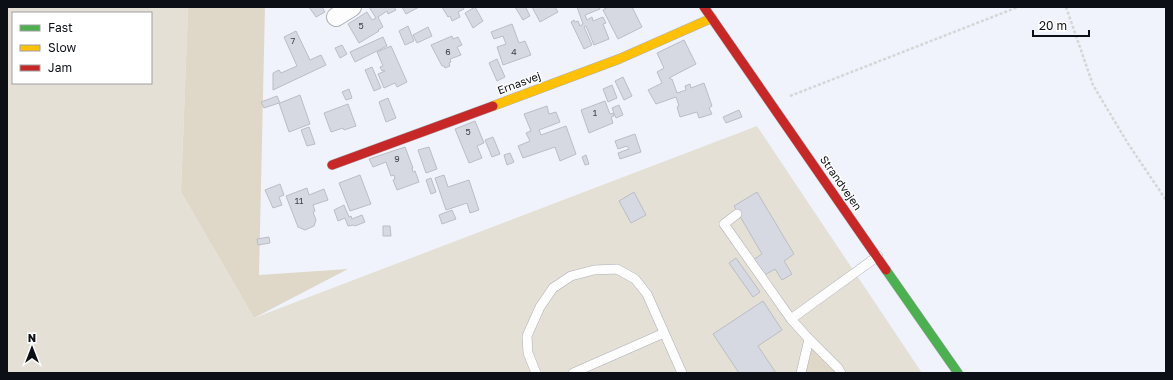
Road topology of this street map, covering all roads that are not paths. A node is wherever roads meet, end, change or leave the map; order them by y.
1 (352, 7) edge
2 (704, 7) edge
3 (336, 17) dead end
4 (712, 18) junction
5 (332, 165) dead end
6 (737, 214) dead end
7 (878, 256) junction
8 (791, 319) junction
9 (664, 333) junction
10 (809, 339) junction
11 (536, 373) edge
12 (572, 373) edge
13 (682, 373) edge
14 (801, 373) edge
15 (841, 373) edge
16 (958, 373) edge

1 - 3 street
2 - 4 main road, Strandvejen
4 - 5 main road, Ernasvej
4 - 7 main road, Strandvejen
6 - 8 lane
7 - 8 lane
7 - 16 main road, Strandvejen
8 - 10 lane
9 - 11 lane
9 - 12 lane
9 - 13 lane
10 - 14 lane
10 - 15 lane

